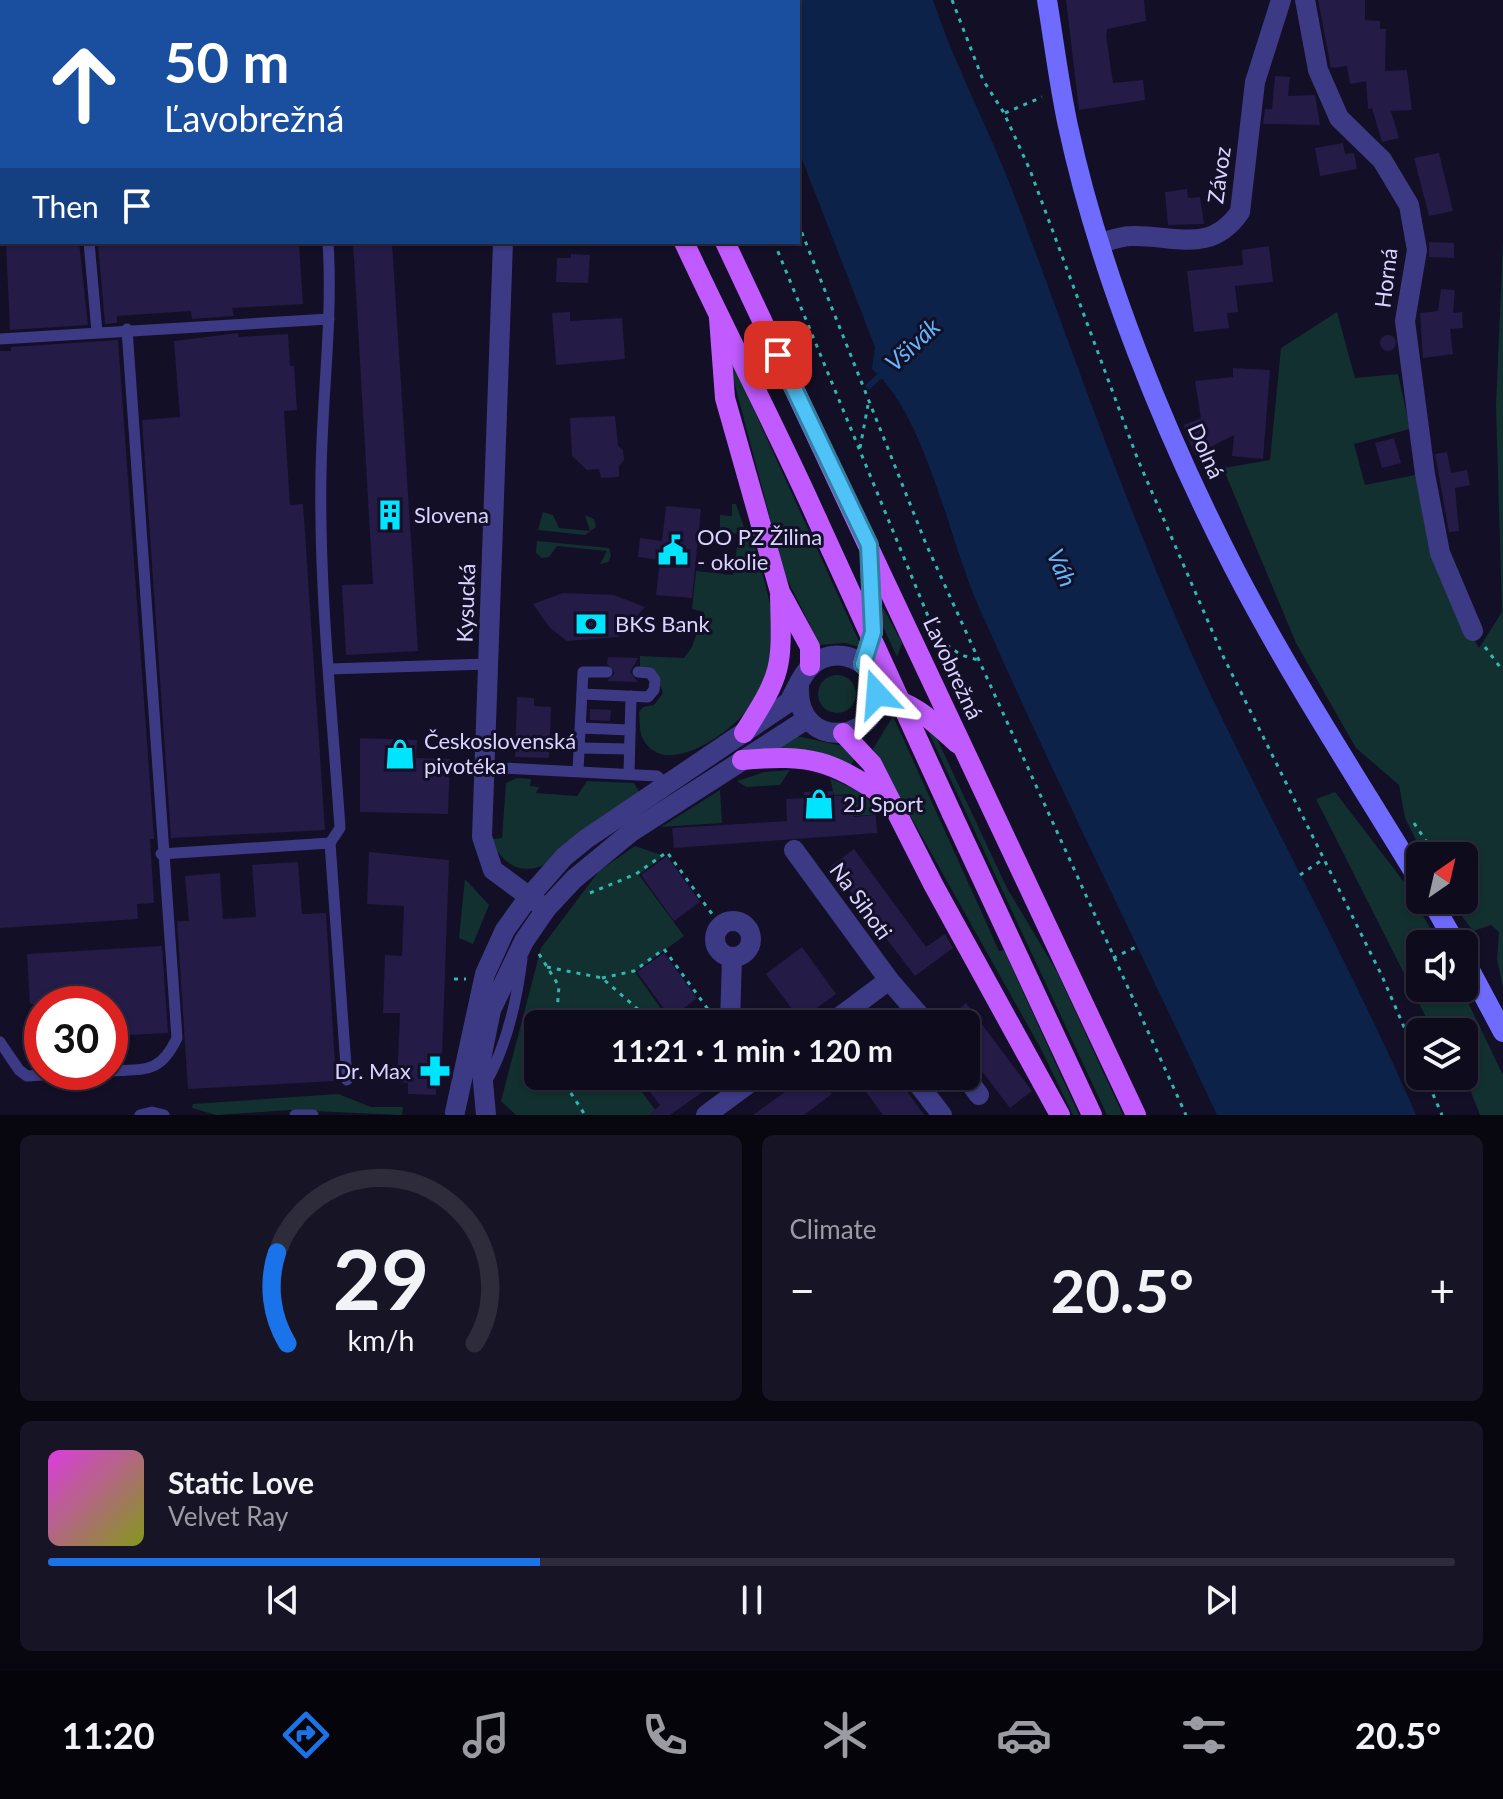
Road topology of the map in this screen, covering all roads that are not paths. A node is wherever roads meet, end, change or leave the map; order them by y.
1 (1047, 0) edge
2 (1281, 0) edge
3 (1305, 0) edge
4 (1101, 243) junction
5 (89, 244) edge
6 (328, 244) edge
7 (503, 244) edge
8 (685, 244) edge
9 (726, 244) edge
10 (719, 318) junction
11 (329, 319) junction
12 (127, 329) junction
13 (97, 332) junction
14 (0, 339) edge
15 (869, 545) junction
16 (780, 592) junction
17 (1473, 631) road end
18 (488, 664) junction
19 (863, 664) junction
20 (810, 666) junction
21 (329, 669) junction
22 (607, 672) dead end
23 (638, 672) dead end
24 (799, 686) junction
25 (582, 694) junction
26 (877, 694) junction
27 (631, 696) junction
28 (807, 719) junction
29 (581, 728) junction
30 (630, 730) junction
31 (744, 733) junction
32 (843, 733) junction
33 (580, 748) junction
34 (629, 749) junction
35 (964, 750) junction
36 (742, 760) junction
37 (483, 767) junction
38 (578, 770) junction
39 (629, 773) junction
40 (669, 784) junction
41 (890, 801) junction
42 (666, 810) junction
43 (330, 843) junction
44 (794, 850) dead end
45 (161, 854) junction
46 (1406, 859) edge
47 (537, 903) junction
48 (732, 957) dead end
49 (889, 980) junction
50 (1478, 985) edge
51 (730, 1010) edge
52 (849, 1010) edge
53 (915, 1010) edge
54 (1503, 1032) edge
55 (0, 1042) edge
56 (128, 1070) edge
57 (24, 1074) edge
58 (347, 1080) dead end
59 (729, 1090) edge
60 (923, 1090) edge
61 (975, 1090) edge
62 (979, 1095) dead end
63 (452, 1114) edge
64 (140, 1115) edge
65 (164, 1115) edge
66 (295, 1115) edge
67 (313, 1115) edge
68 (484, 1115) edge
69 (706, 1115) edge
70 (942, 1115) edge
71 (1060, 1115) edge
72 (1092, 1115) edge
73 (1136, 1115) edge

1 - 4 main road, Dolná
2 - 4 street, Závoz
3 - 17 street, Horná
4 - 46 main road, Dolná
5 - 13 lane
6 - 11 lane
7 - 18 street, Kysucká
8 - 10 main road
9 - 15 main road, Ľavobrežná
10 - 16 main road
10 - 72 main road, bridge
11 - 12 lane
11 - 21 lane
12 - 13 lane
12 - 45 lane
13 - 14 lane
15 - 19 main road
15 - 35 main road, Ľavobrežná
16 - 20 main road
16 - 31 main road
18 - 21 lane
18 - 37 street, Kysucká
19 - 20 street
19 - 26 street
20 - 24 street
21 - 43 lane
22 - 25 lane
23 - 27 lane
24 - 28 street
24 - 31 street
25 - 27 lane
25 - 29 lane
26 - 32 street
26 - 35 main road
27 - 30 lane
28 - 32 street
28 - 36 street
29 - 30 lane
29 - 33 lane
30 - 34 lane
31 - 40 street
32 - 41 main road
33 - 34 lane
33 - 38 lane
34 - 39 lane
35 - 73 main road, Ľavobrežná
36 - 41 main road
36 - 42 street
37 - 38 lane
37 - 47 street, Kysucká
38 - 39 lane
39 - 40 lane
40 - 42 lane
40 - 47 street
41 - 71 main road
42 - 47 street
43 - 45 lane
43 - 58 lane
44 - 49 street, Na Sihoti
45 - 56 lane
47 - 63 street
47 - 68 street
48 - 51 street
49 - 52 street
49 - 53 street, Na Sihoti
50 - 54 main road
55 - 57 lane
59 - 69 street
60 - 70 street
61 - 62 street
63 - 68 street
64 - 65 lane
66 - 67 lane

